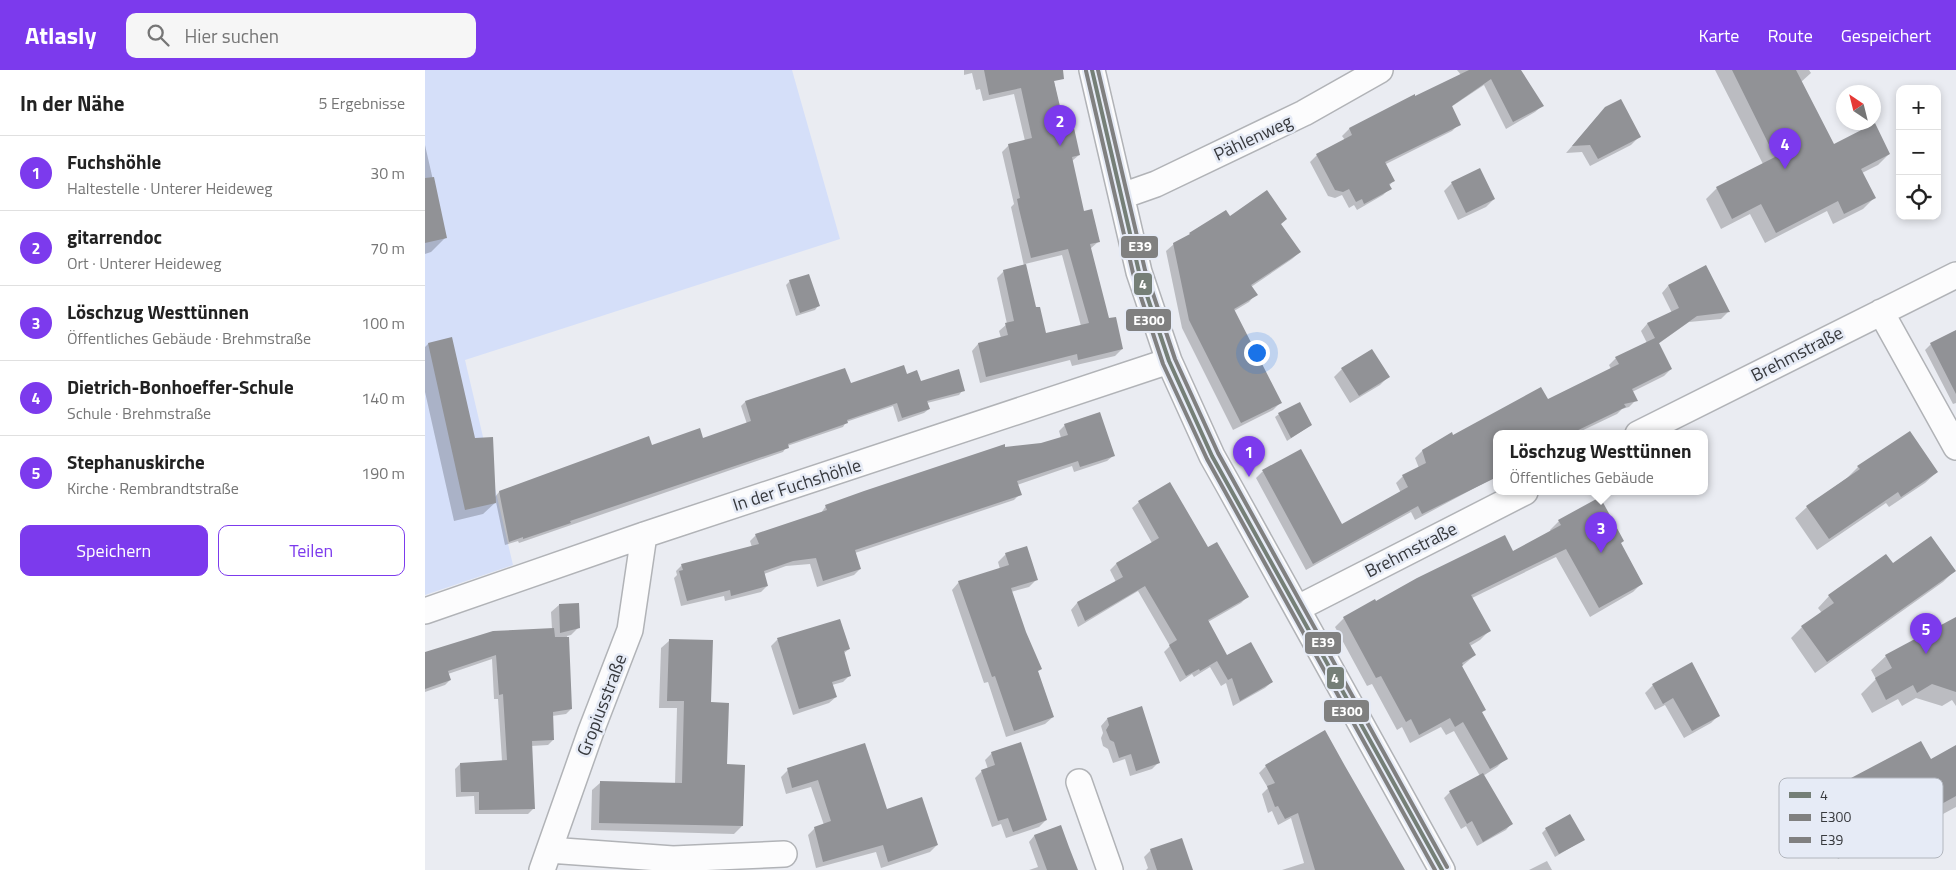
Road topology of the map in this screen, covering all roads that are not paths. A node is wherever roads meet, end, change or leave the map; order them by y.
1 (1092, 70) edge
2 (1380, 70) edge
3 (1122, 196) junction
4 (1956, 275) edge
5 (1881, 312) junction
6 (1169, 361) junction
7 (1646, 430) edge
8 (1956, 447) edge
9 (1519, 495) edge
10 (644, 535) junction
11 (1297, 608) junction
12 (425, 611) edge
13 (1079, 782) dead end
14 (784, 854) dead end
15 (546, 860) edge
16 (1111, 870) edge
17 (1442, 870) edge

1 - 3 street
2 - 3 street, Pählenweg
3 - 6 street
4 - 5 street, Brehmstraße
5 - 7 street, Brehmstraße
5 - 8 street
6 - 10 street, In der Fuchshöhle
6 - 11 street
9 - 11 street, Brehmstraße
10 - 12 street, In der Fuchshöhle
10 - 15 street, Gropiusstraße
11 - 17 street
13 - 16 street
14 - 15 street

